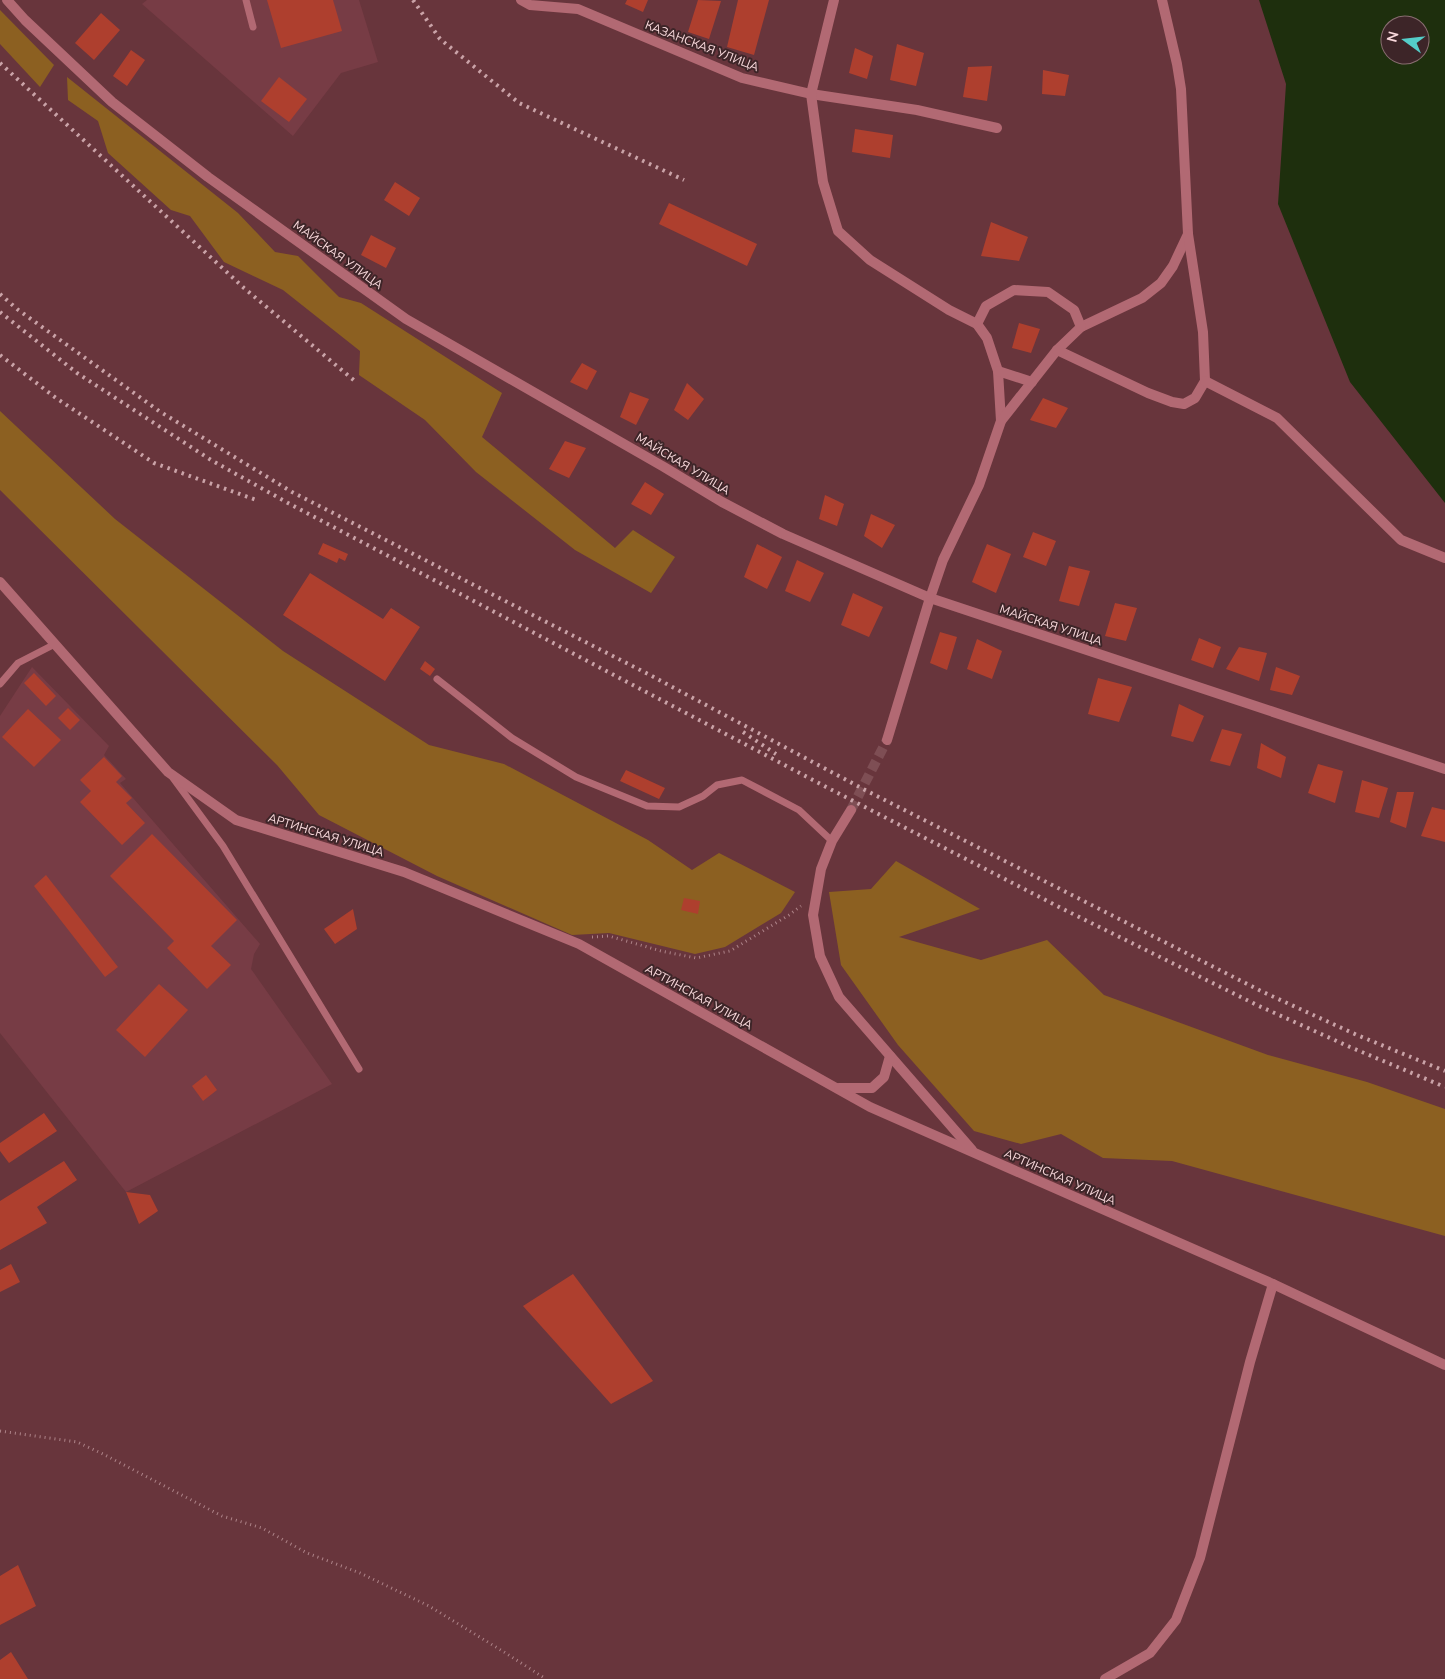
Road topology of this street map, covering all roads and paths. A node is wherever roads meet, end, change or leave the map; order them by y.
1 (7, 0) edge
2 (246, 0) edge
3 (520, 0) edge
4 (834, 0) edge
5 (1162, 0) edge
6 (253, 27) dead end
7 (811, 94) junction
8 (997, 128) dead end
9 (1188, 234) junction
10 (977, 324) junction
11 (1080, 327) junction
12 (1056, 350) junction
13 (998, 371) junction
14 (1205, 381) junction
15 (1032, 382) junction
16 (1001, 421) junction
17 (1445, 558) edge
18 (0, 582) edge
19 (930, 598) junction
20 (55, 644) junction
21 (437, 679) dead end
22 (0, 684) edge
23 (887, 740) tunnel mouth
24 (1445, 769) edge
25 (168, 772) junction
26 (851, 810) tunnel mouth
27 (832, 841) junction
28 (817, 893) junction
29 (583, 946) junction
30 (890, 1056) junction
31 (360, 1069) dead end
32 (838, 1088) junction
33 (974, 1152) junction
34 (1274, 1284) junction
35 (1445, 1365) edge
36 (0, 1431) edge
37 (546, 1679) edge
38 (1104, 1679) edge

1 - 19 street, МАЙСКАЯ УЛИЦА
2 - 6 lane
3 - 7 street, КАЗАНСКАЯ УЛИЦА
4 - 7 street
5 - 9 street
7 - 8 street, КАЗАНСКАЯ УЛИЦА
7 - 10 street
9 - 11 street
9 - 14 street
10 - 11 street
10 - 13 street
11 - 12 street
12 - 14 street
12 - 15 street
13 - 15 street
13 - 16 street
14 - 17 street
15 - 16 street
16 - 19 street
18 - 20 street, АРТИНСКАЯ УЛИЦА
19 - 23 street
19 - 24 street, МАЙСКАЯ УЛИЦА
20 - 22 lane
20 - 25 street, АРТИНСКАЯ УЛИЦА
21 - 27 lane
25 - 29 street, АРТИНСКАЯ УЛИЦА
25 - 31 lane
26 - 27 street
27 - 28 street
28 - 29 path
28 - 30 street
29 - 32 street, АРТИНСКАЯ УЛИЦА
30 - 32 street
30 - 33 street
32 - 33 street, АРТИНСКАЯ УЛИЦА
33 - 34 street, АРТИНСКАЯ УЛИЦА
34 - 35 street, АРТИНСКАЯ УЛИЦА
34 - 38 street
36 - 37 path

